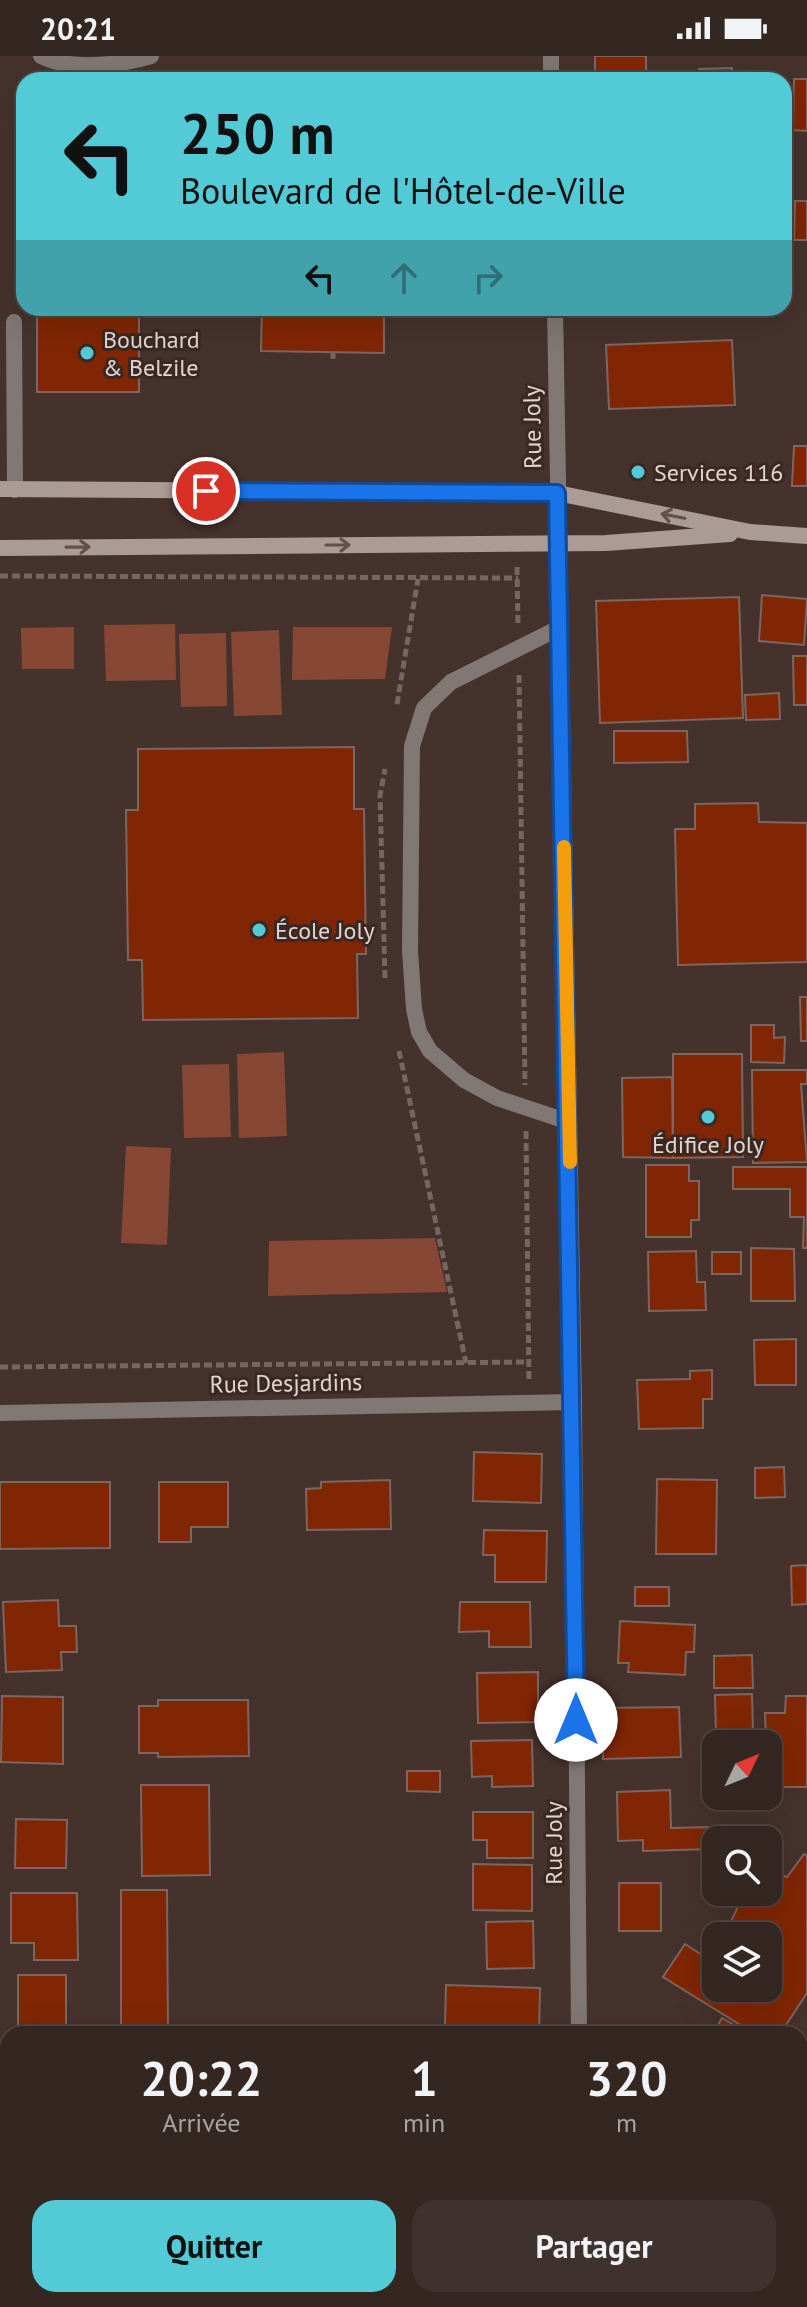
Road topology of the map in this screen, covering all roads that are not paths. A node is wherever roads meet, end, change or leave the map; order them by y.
1 (41, 56) edge
2 (151, 56) edge
3 (555, 316) edge
4 (14, 322) dead end
5 (7, 490) edge
6 (557, 493) junction
7 (750, 532) junction
8 (807, 536) edge
9 (558, 544) junction
10 (0, 548) edge
11 (561, 627) junction
12 (569, 1122) junction
13 (574, 1402) junction
14 (0, 1413) edge
15 (579, 2026) edge

1 - 2 street
3 - 6 street, Rue Joly
4 - 5 street
5 - 6 main road
7 -> 6 main road
6 - 9 street, Rue Joly
7 - 8 main road
7 - 9 main road
10 -> 9 main road
9 - 11 street, Rue Joly
11 - 12 street, Rue Joly
11 - 12 street
12 - 13 street, Rue Joly
13 - 14 street, Rue Desjardins
13 - 15 street, Rue Joly

